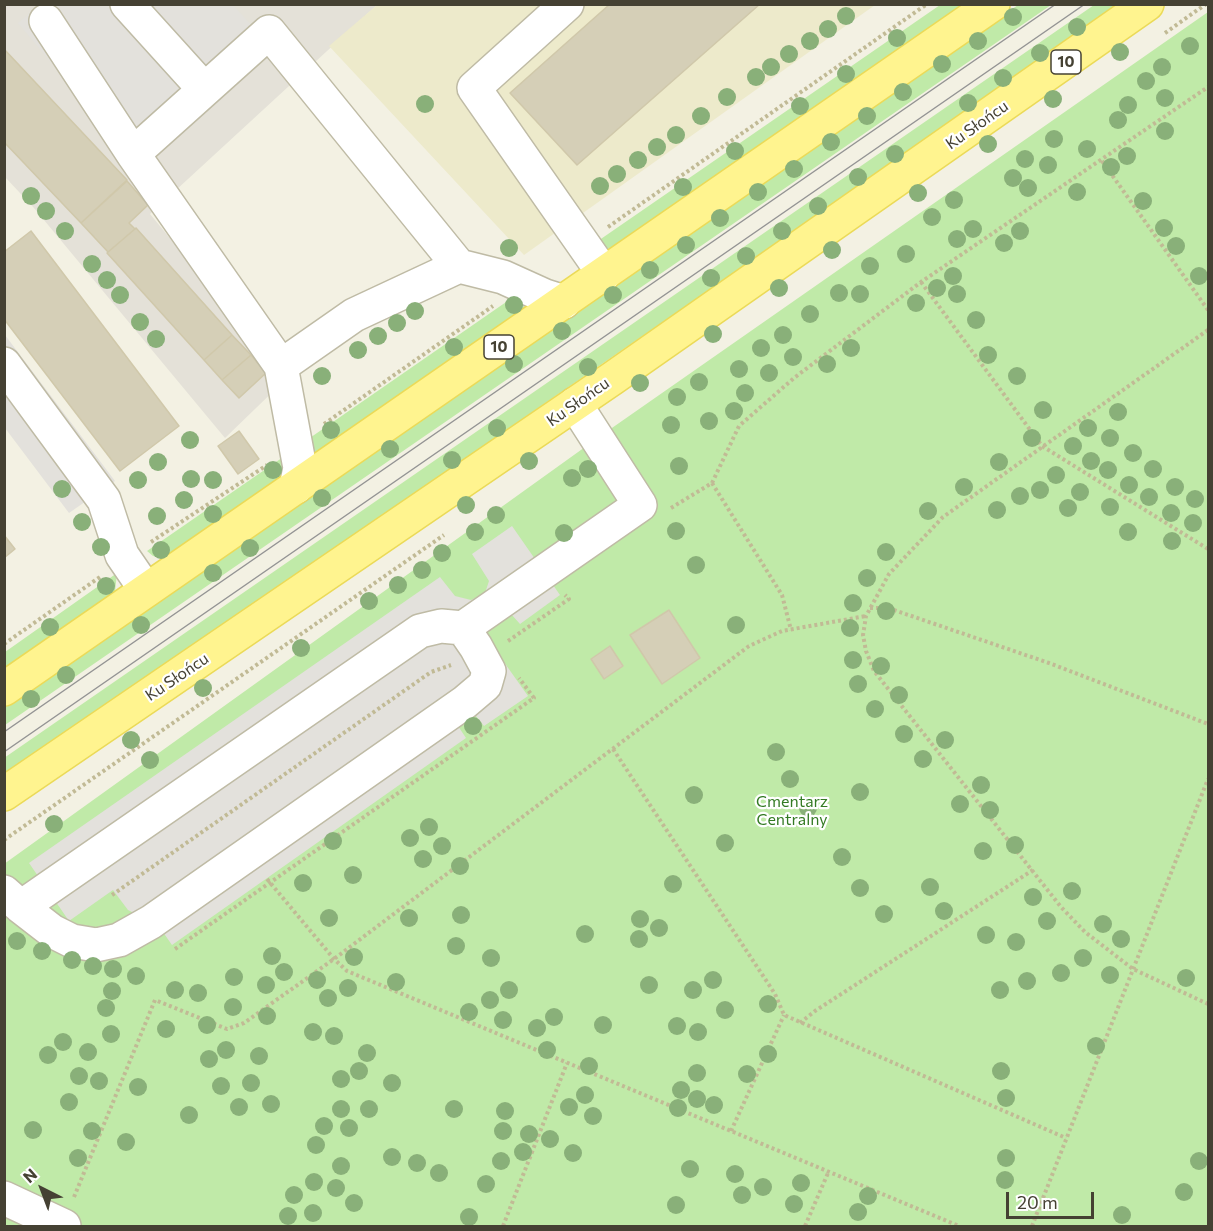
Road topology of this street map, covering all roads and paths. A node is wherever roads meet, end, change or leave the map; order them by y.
1 (127, 4) edge
2 (567, 4) edge
3 (927, 4) edge
4 (993, 4) edge
5 (1147, 4) edge
6 (46, 21) dead end
7 (1209, 87) edge
8 (204, 89) junction
9 (133, 154) junction
10 (1102, 161) junction
11 (582, 244) junction
12 (459, 266) junction
13 (603, 274) junction
14 (512, 281) junction
15 (921, 282) junction
16 (564, 302) junction
17 (1209, 310) edge
18 (1209, 330) edge
19 (4, 364) edge
20 (281, 366) junction
21 (575, 404) junction
22 (295, 445) junction
23 (1042, 446) junction
24 (712, 483) junction
25 (296, 487) junction
26 (669, 509) dead end
27 (445, 535) dead end
28 (1209, 549) edge
29 (125, 560) junction
30 (146, 590) junction
31 (870, 608) junction
32 (866, 616) junction
33 (463, 628) junction
34 (790, 630) junction
35 (4, 644) edge
36 (480, 655) junction
37 (4, 689) edge
38 (1209, 724) edge
39 (613, 749) junction
40 (1209, 779) edge
41 (4, 794) edge
42 (4, 840) edge
43 (248, 854) junction
44 (1033, 870) junction
45 (112, 895) dead end
46 (13, 899) edge
47 (334, 959) junction
48 (1133, 969) junction
49 (1209, 1004) edge
50 (784, 1015) junction
51 (800, 1023) junction
52 (567, 1063) junction
53 (731, 1131) junction
54 (1066, 1138) junction
55 (828, 1173) junction
56 (4, 1198) edge
57 (63, 1226) edge
58 (503, 1227) edge
59 (804, 1227) edge
60 (959, 1227) edge
61 (1032, 1227) edge

1 - 8 street
2 - 11 street
3 - 11 path
4 - 13 main road, 10
5 - 21 main road, Ku Słońcu / 10
6 - 9 street
7 - 10 path
8 - 9 street
8 - 12 street
9 - 20 street
10 - 15 path
10 - 17 path
11 - 13 street
12 - 14 street
12 - 20 street
13 - 16 main road, 10
14 - 16 street
14 - 22 path
15 - 23 path
15 - 24 path
16 - 25 main road, 10
18 - 23 path
19 - 29 street
20 - 22 street
21 - 33 street
21 - 41 main road, Ku Słońcu / 10
22 - 25 street
22 - 29 path
23 - 28 path
23 - 31 path
24 - 26 path
24 - 34 path
25 - 30 main road, 10
27 - 42 path
29 - 30 street
29 - 35 path
30 - 37 main road, 10
31 - 32 path
31 - 38 path
32 - 34 path
32 - 44 path
33 - 36 street
33 - 46 street
34 - 39 path
36 - 43 street
36 - 45 path
39 - 47 path
39 - 50 path
40 - 48 path
43 - 46 street
43 - 47 path
44 - 48 path
44 - 51 path
47 - 52 path
47 - 57 path
48 - 49 path
48 - 54 path
50 - 51 path
50 - 53 path
51 - 54 path
52 - 53 path
52 - 58 path
53 - 55 path
54 - 61 path
55 - 59 path
55 - 60 path
56 - 57 street

